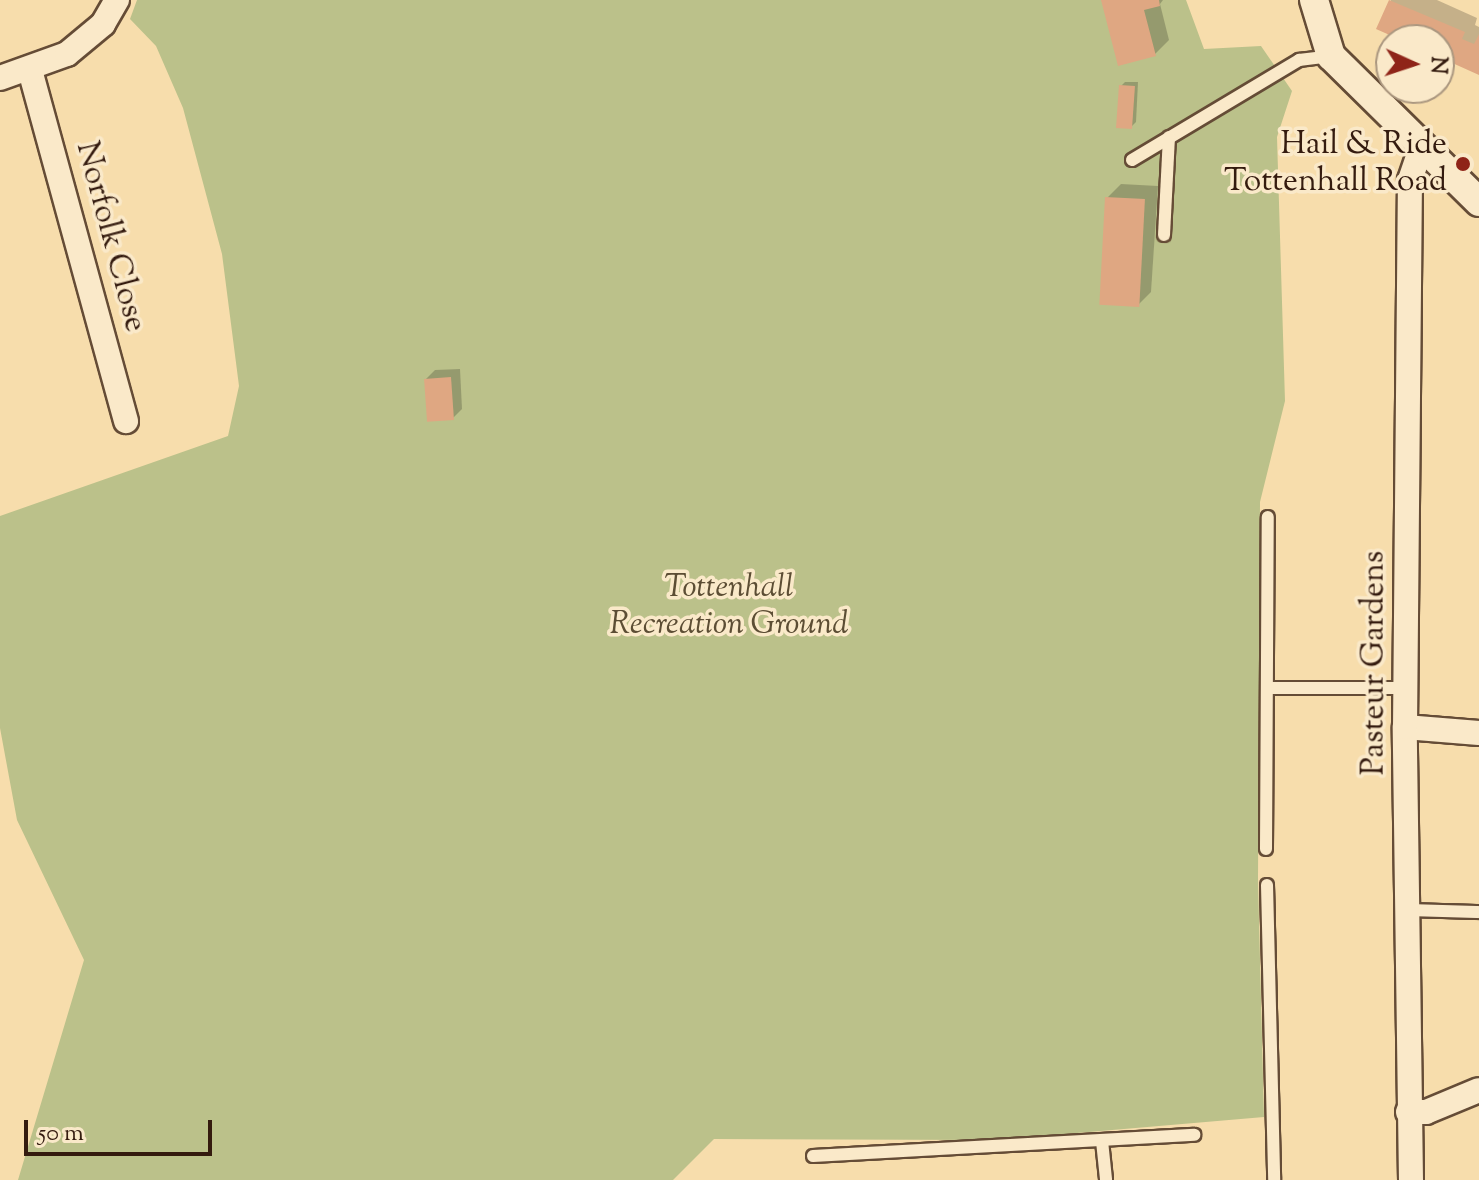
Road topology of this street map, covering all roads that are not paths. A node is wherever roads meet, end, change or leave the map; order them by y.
1 (117, 0) edge
2 (1314, 0) edge
3 (1331, 56) junction
4 (30, 70) junction
5 (0, 78) edge
6 (1169, 137) junction
7 (1421, 148) junction
8 (1132, 160) dead end
9 (1479, 202) edge
10 (1164, 235) dead end
11 (126, 421) dead end
12 (1268, 517) dead end
13 (1267, 688) junction
14 (1405, 688) junction
15 (1405, 727) junction
16 (1479, 733) edge
17 (1266, 849) dead end
18 (1267, 885) dead end
19 (1406, 910) junction
20 (1479, 912) edge
21 (1479, 1090) edge
22 (1408, 1112) junction
23 (1194, 1135) dead end
24 (1102, 1141) junction
25 (813, 1156) dead end
26 (1106, 1180) edge
27 (1274, 1180) edge
28 (1411, 1180) edge

1 - 4 street
2 - 3 street
3 - 6 lane
3 - 7 street
4 - 5 street
4 - 11 street, Norfolk Close
6 - 8 lane
6 - 10 lane
7 - 9 street
7 - 14 street, Pasteur Gardens
12 - 13 lane
13 - 14 lane
13 - 17 lane
14 - 15 street, Pasteur Gardens
15 - 16 street
15 - 19 street, Pasteur Gardens
18 - 27 lane
19 - 20 lane
19 - 22 street, Pasteur Gardens
21 - 22 street
22 - 28 street, Pasteur Gardens
23 - 24 lane
24 - 25 lane
24 - 26 lane

